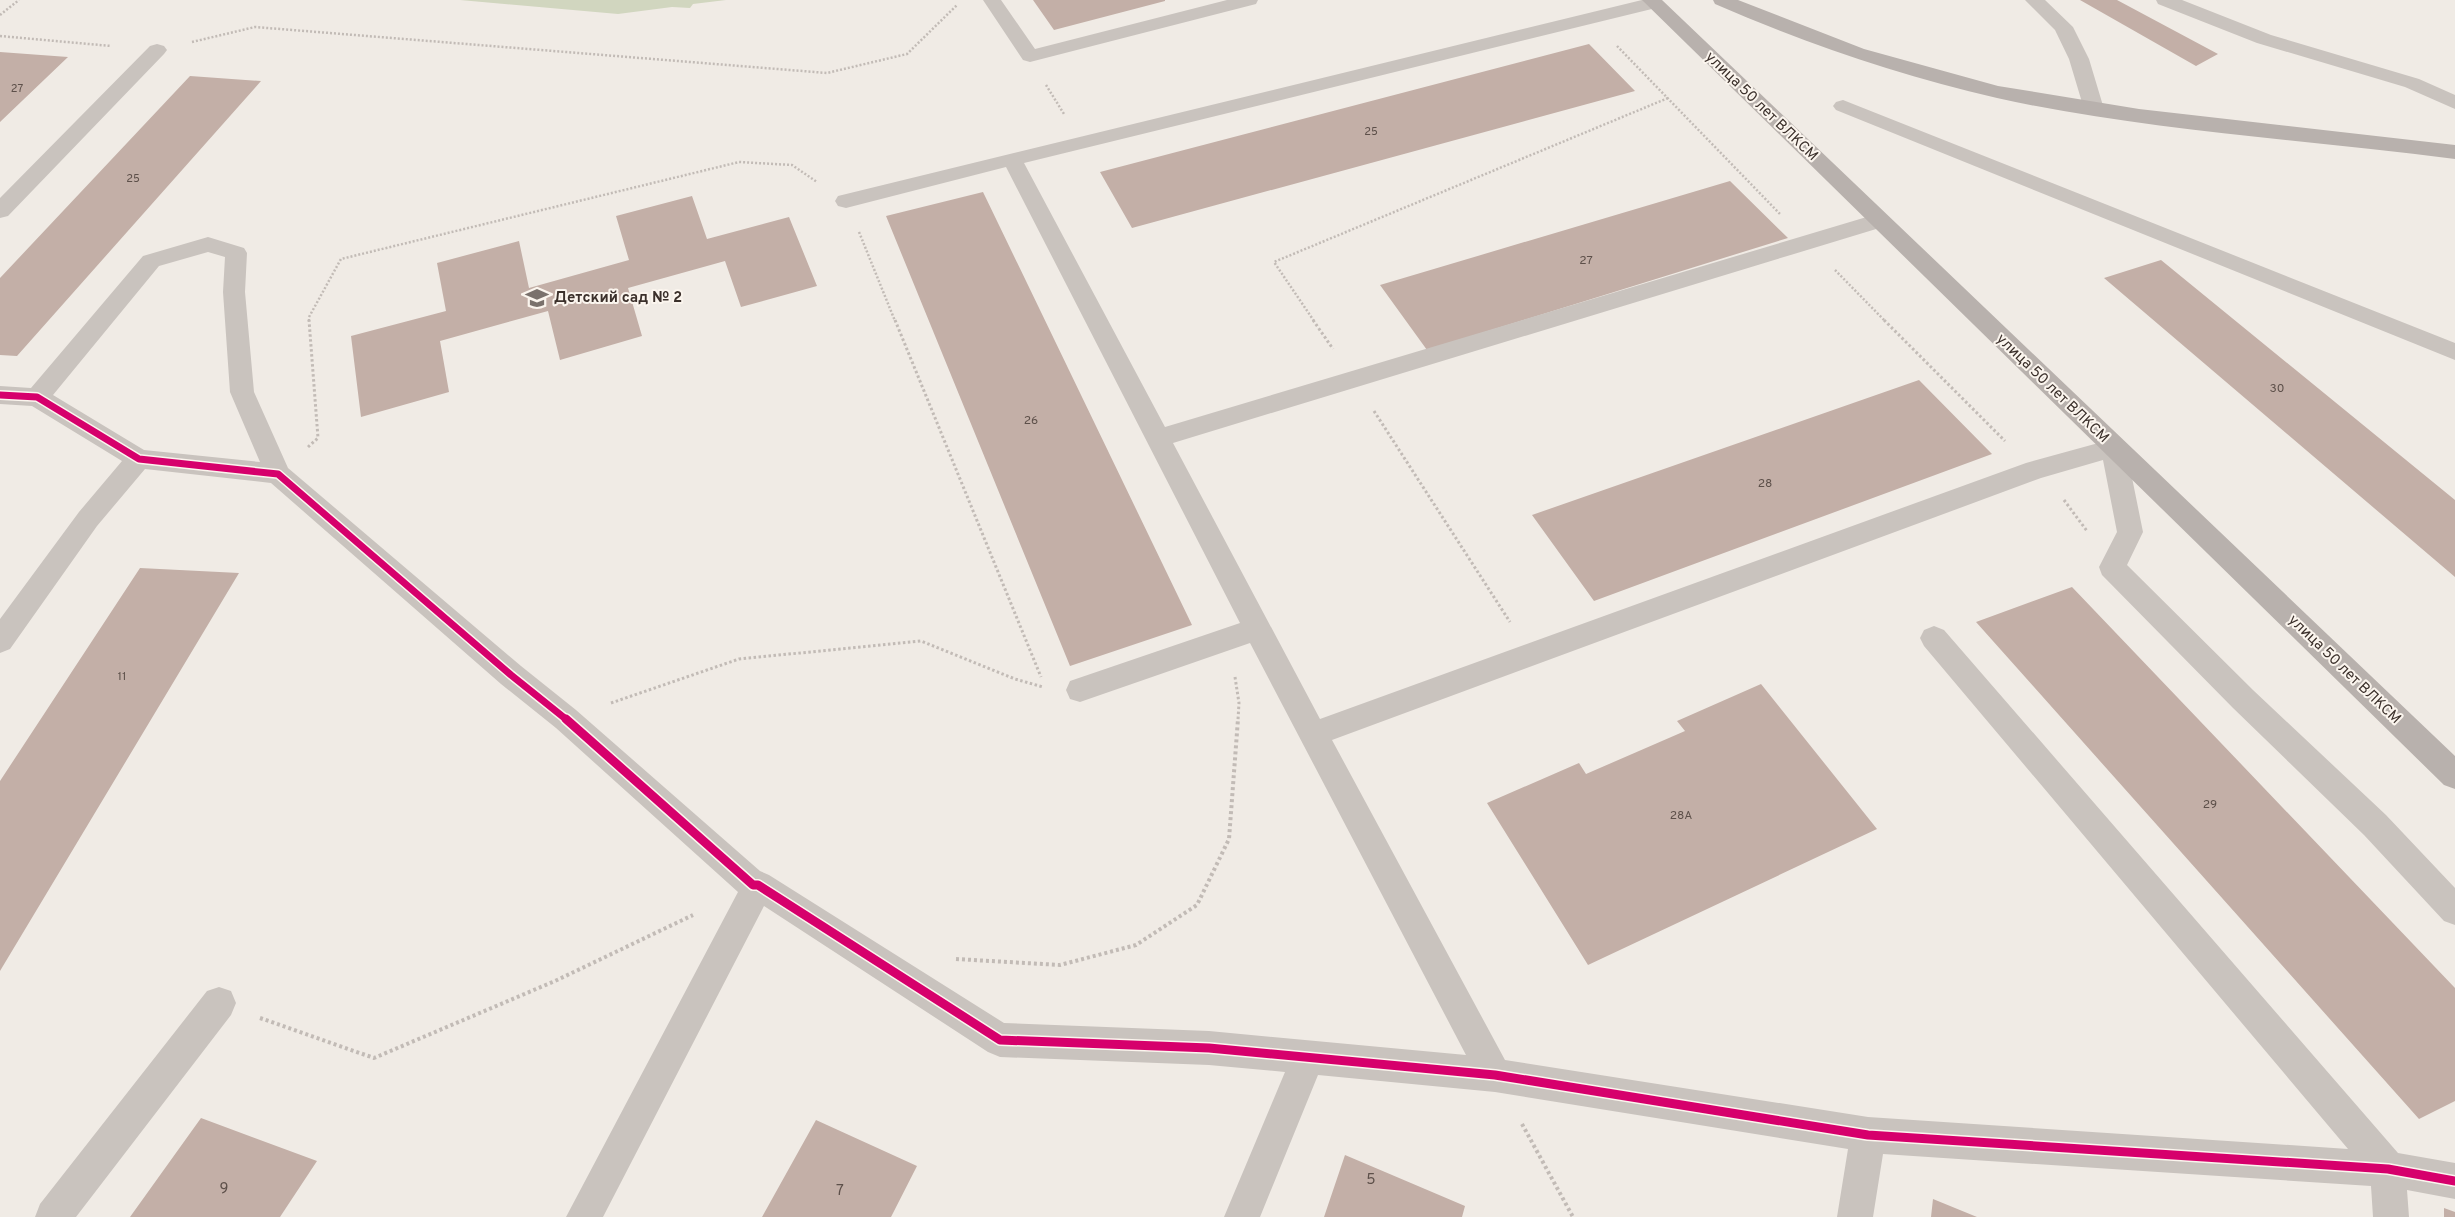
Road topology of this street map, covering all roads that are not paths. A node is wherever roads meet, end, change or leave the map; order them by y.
1 (992, 0) edge
2 (1249, 0) edge
3 (1722, 0) edge
4 (2034, 0) edge
5 (2165, 0) edge
6 (1652, 1) edge
7 (157, 50) road end
8 (2455, 103) edge
9 (1843, 106) dead end
10 (2094, 109) junction
11 (2455, 152) edge
12 (1012, 159) junction
13 (846, 201) road end
14 (0, 211) edge
15 (1878, 221) junction
16 (2455, 352) edge
17 (0, 395) edge
18 (37, 397) junction
19 (1158, 438) junction
20 (2113, 448) junction
21 (139, 459) junction
22 (278, 474) junction
23 (1257, 629) junction
24 (1934, 638) dead end
25 (0, 641) edge
26 (1080, 690) dead end
27 (1313, 734) junction
28 (2455, 776) edge
29 (758, 884) junction
30 (2455, 910) edge
31 (219, 1003) road end
32 (1308, 1057) junction
33 (1495, 1075) junction
34 (1868, 1135) junction
35 (2388, 1169) junction
36 (2455, 1181) edge
37 (53, 1217) edge
38 (584, 1217) edge
39 (1242, 1217) edge
40 (1855, 1217) edge
41 (2391, 1217) edge

1 - 2 street
3 - 10 main road
4 - 10 street
5 - 8 street
6 - 12 street
6 - 15 main road, улица 50 лет ВЛКСМ
7 - 14 street
9 - 16 street
10 - 11 main road
12 - 13 street
12 - 19 street
15 - 19 street
15 - 20 main road, улица 50 лет ВЛКСМ
17 - 18 street
18 - 21 street
18 - 22 street
19 - 23 street
20 - 27 street
20 - 28 main road, улица 50 лет ВЛКСМ
20 - 30 street
21 - 22 street
21 - 25 street
22 - 29 street
23 - 26 street
23 - 27 street
24 - 35 street
27 - 33 street
29 - 32 street
29 - 38 street
31 - 37 street
32 - 33 street
32 - 39 street
33 - 34 street
34 - 35 street
34 - 40 street
35 - 36 street
35 - 41 street

